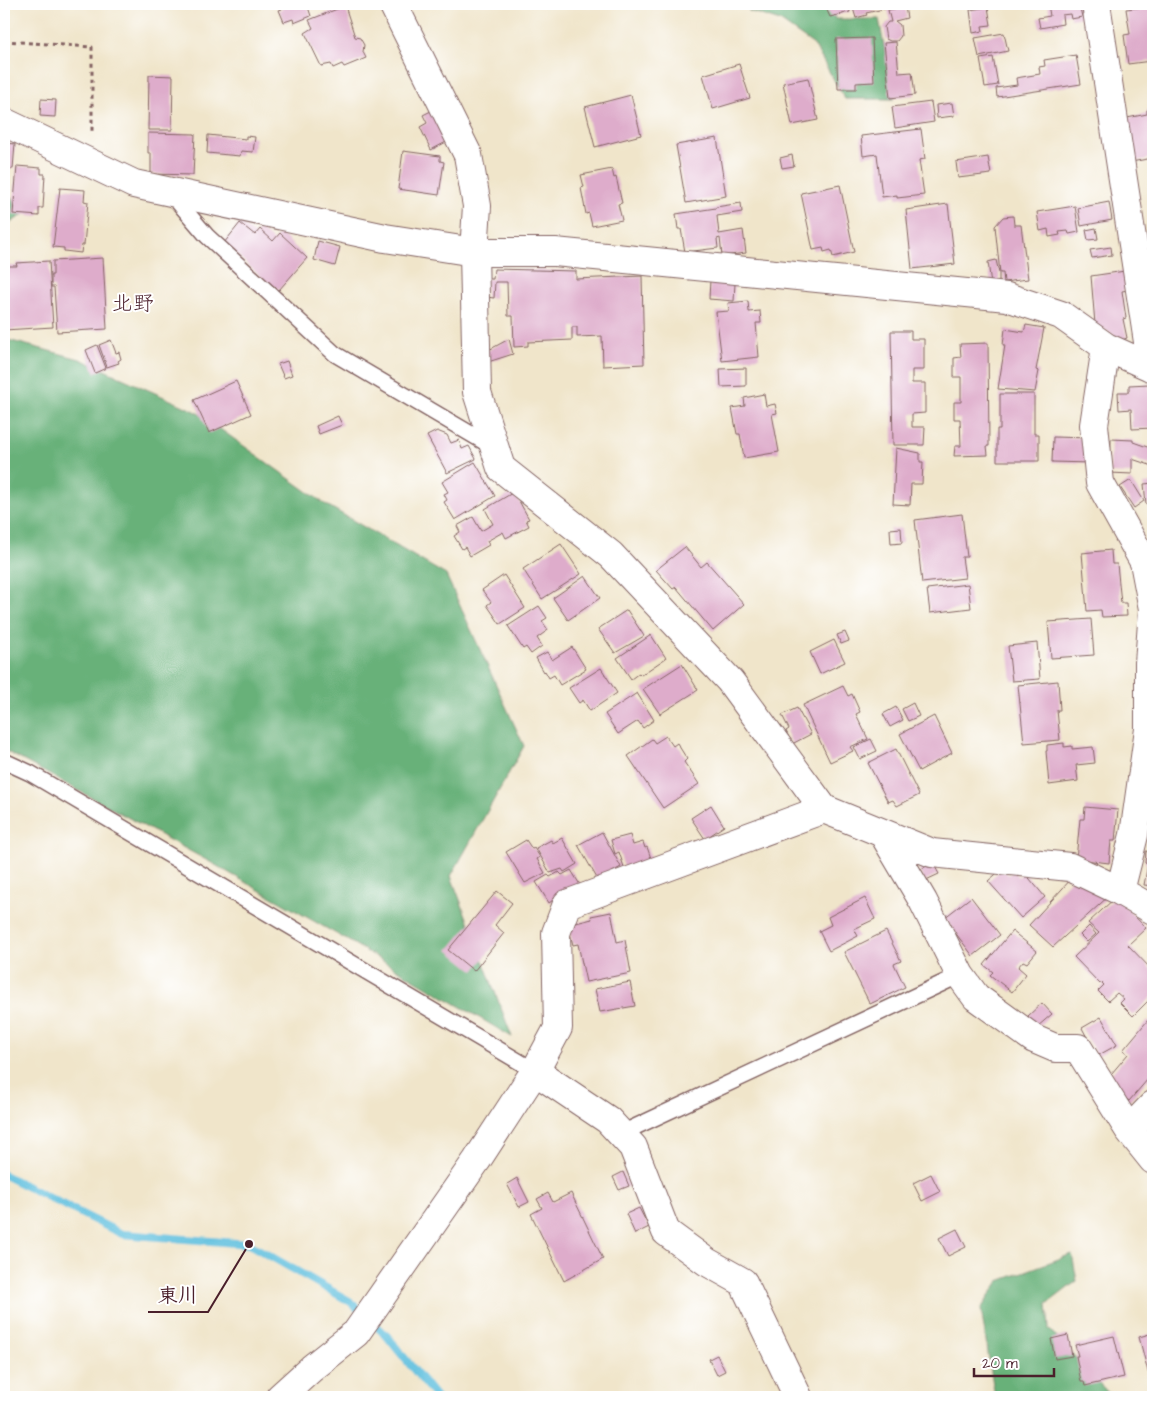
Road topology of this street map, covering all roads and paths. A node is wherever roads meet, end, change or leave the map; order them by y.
1 (393, 4) edge
2 (1096, 4) edge
3 (4, 41) edge
4 (4, 122) edge
5 (91, 164) junction
6 (171, 193) junction
7 (474, 252) junction
8 (1106, 347) junction
9 (1153, 368) edge
10 (495, 448) junction
11 (1153, 609) edge
12 (4, 761) edge
13 (824, 809) junction
14 (884, 835) junction
15 (1120, 891) junction
16 (1153, 910) edge
17 (960, 975) junction
18 (535, 1071) junction
19 (1153, 1105) edge
20 (1129, 1130) junction
21 (620, 1134) junction
22 (1153, 1160) edge
23 (280, 1397) edge
24 (798, 1397) edge

1 - 7 street
2 - 9 street
3 - 5 path
4 - 5 street
5 - 6 street
6 - 7 street
6 - 10 lane
7 - 8 street
7 - 10 street
8 - 9 street
8 - 11 street
10 - 13 street
11 - 15 street
12 - 18 lane
13 - 14 street
13 - 18 street
14 - 15 street
14 - 17 street
15 - 16 street
17 - 20 street
17 - 21 lane
18 - 21 street
18 - 23 street
19 - 20 street
20 - 22 street
21 - 24 street

